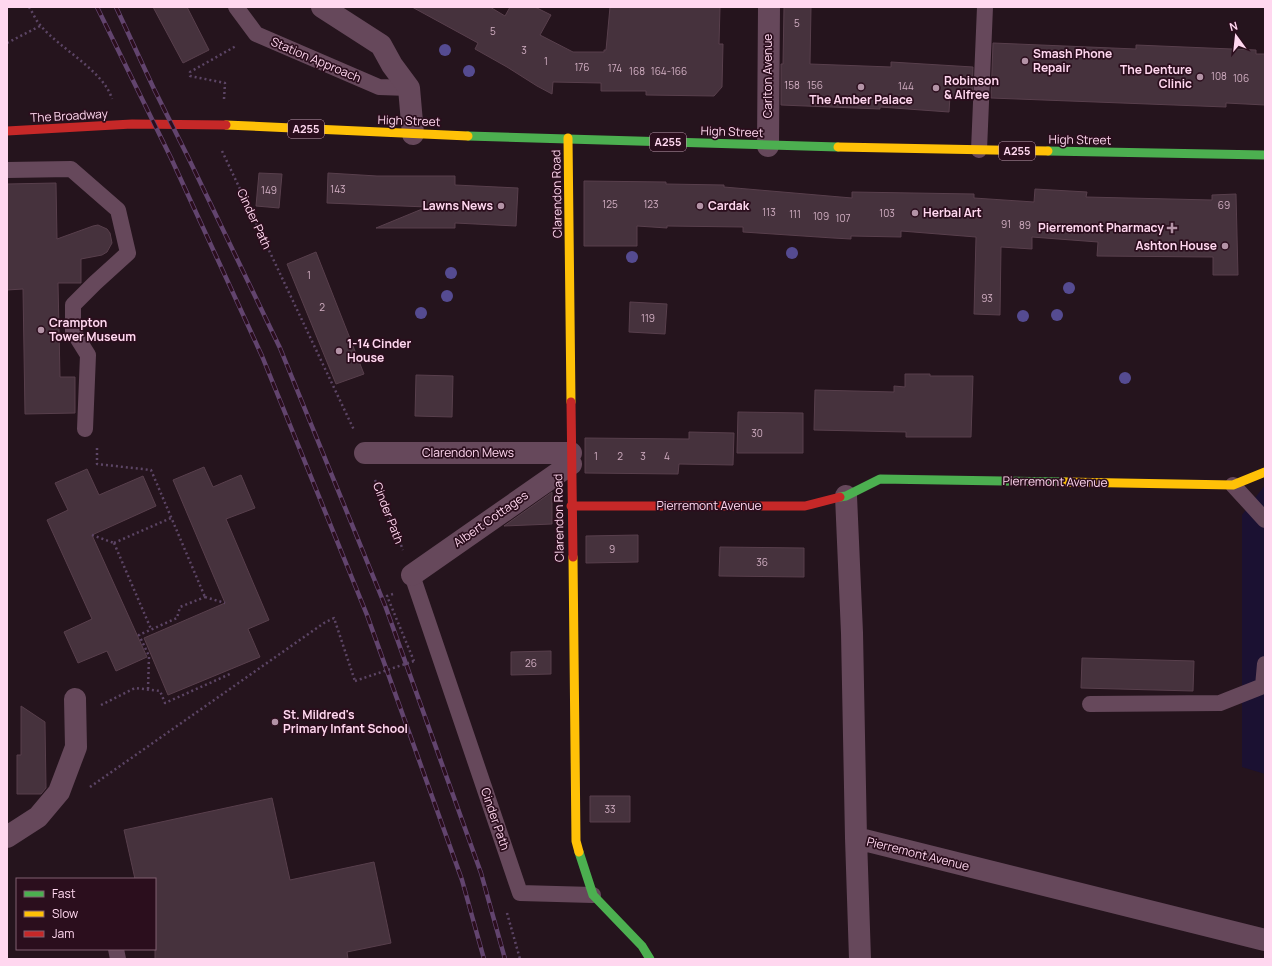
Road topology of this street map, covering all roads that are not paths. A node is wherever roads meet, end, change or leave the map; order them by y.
1 (236, 7) edge
2 (322, 7) edge
3 (768, 7) edge
4 (985, 7) edge
5 (409, 88) junction
6 (199, 124) joint
7 (7, 131) edge
8 (413, 134) junction
9 (568, 138) junction
10 (768, 146) junction
11 (979, 150) junction
12 (1265, 155) edge
13 (7, 170) edge
14 (84, 429) road end
15 (365, 453) road end
16 (571, 458) junction
17 (1265, 472) edge
18 (1233, 484) junction
19 (846, 496) junction
20 (571, 506) junction
21 (1265, 520) edge
22 (412, 575) joint
23 (1265, 664) edge
24 (1090, 704) dead end
25 (75, 708) road end
26 (7, 837) edge
27 (856, 838) junction
28 (593, 895) junction
29 (1265, 940) edge
30 (650, 959) edge
31 (860, 959) edge

1 - 5 lane, Station Approach
2 - 5 street
3 - 10 street, Carlton Avenue
4 - 11 lane
5 - 8 street
6 - 7 street, The Broadway / A255
6 - 8 street, High Street / A255
8 - 9 street, High Street / A255
9 - 10 street, High Street / A255
9 - 16 street, Clarendon Road
10 - 11 street, High Street / A255
11 - 12 street, High Street / A255
13 - 14 lane
15 - 16 street, Clarendon Mews
16 - 20 street, Clarendon Road
16 - 22 street, Albert Cottages
17 - 18 street, Pierremont Avenue
18 - 19 street, Pierremont Avenue
18 - 21 lane
19 - 20 street, Pierremont Avenue
19 - 27 street, Pierremont Avenue
20 - 28 street, Clarendon Road
22 - 28 lane, Cinder Path
23 - 24 lane
25 - 26 street
27 - 29 street, Pierremont Avenue
27 - 31 street
28 - 30 street

